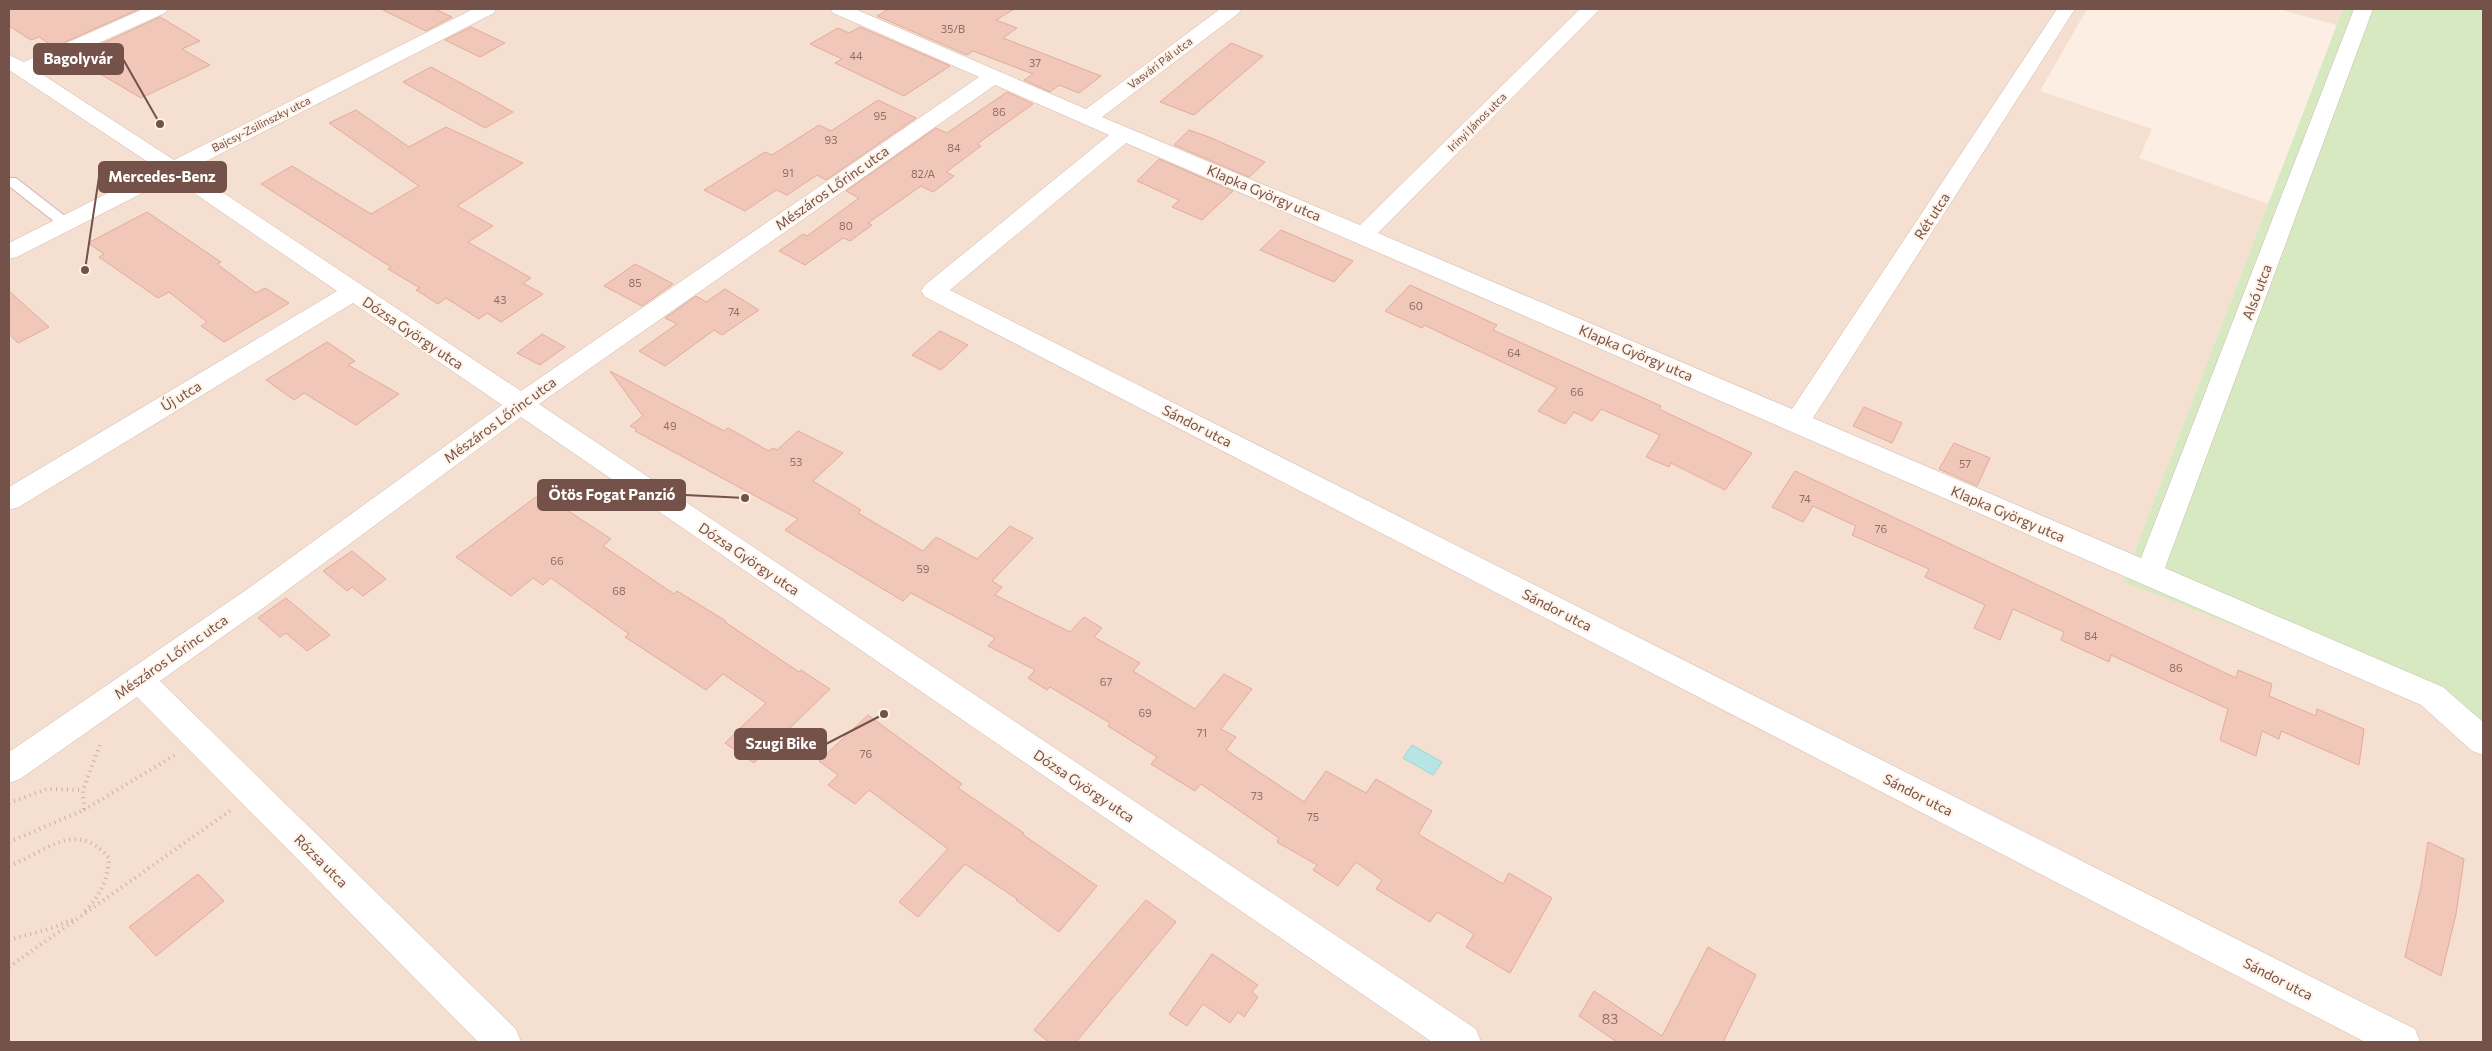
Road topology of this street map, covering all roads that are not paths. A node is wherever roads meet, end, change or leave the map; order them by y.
1 (158, 9) edge
2 (487, 9) edge
3 (1232, 9) edge
4 (1590, 9) edge
5 (2066, 9) edge
6 (2364, 9) edge
7 (852, 11) edge
8 (15, 66) edge
9 (994, 76) junction
10 (1088, 117) junction
11 (1124, 134) junction
12 (173, 168) junction
13 (9, 182) edge
14 (65, 223) junction
15 (1363, 235) junction
16 (9, 252) edge
17 (353, 292) junction
18 (521, 404) junction
19 (1797, 423) junction
20 (9, 500) edge
21 (2149, 574) junction
22 (140, 680) junction
23 (2483, 741) edge
24 (9, 768) edge
25 (503, 1042) edge
26 (1463, 1042) edge
27 (2402, 1042) edge

1 - 8 street
2 - 12 street, Bajcsy-Zsilinszky utca
3 - 10 street, Vasvári Pál utca
4 - 15 street, Irinyi János utca
5 - 19 street, Rét utca
6 - 21 street, Alsó utca
7 - 9 street, Klapka György utca
8 - 12 street, Dózsa György utca
9 - 10 street, Klapka György utca
9 - 18 street, Mészáros Lőrinc utca
10 - 11 street, Klapka György utca
11 - 15 street, Klapka György utca
11 - 27 street, Sándor utca
12 - 14 street, Bajcsy-Zsilinszky utca
12 - 17 street, Dózsa György utca
13 - 14 lane
14 - 16 street, Bajcsy-Zsilinszky utca
15 - 19 street, Klapka György utca
17 - 18 street, Dózsa György utca
17 - 20 street, Új utca
18 - 22 street, Mészáros Lőrinc utca
18 - 26 street, Dózsa György utca
19 - 21 street, Klapka György utca
21 - 23 street, Klapka György utca
22 - 24 street, Mészáros Lőrinc utca
22 - 25 street, Rózsa utca

